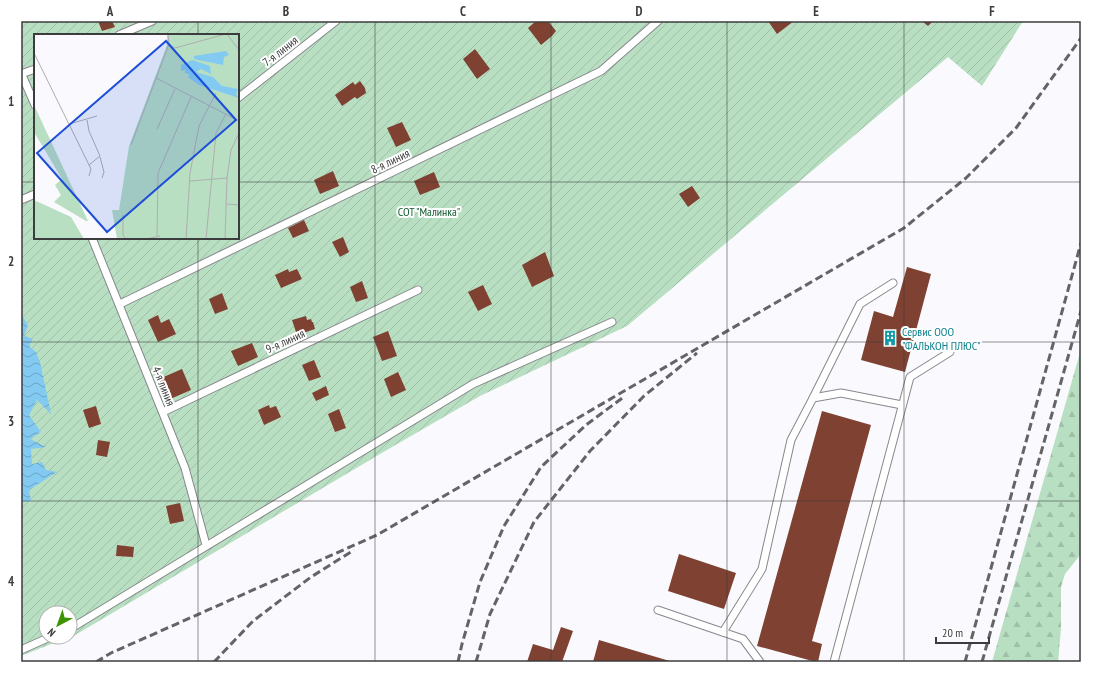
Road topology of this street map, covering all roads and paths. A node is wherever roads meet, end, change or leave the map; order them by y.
1 (152, 21) edge
2 (336, 21) edge
3 (658, 21) edge
4 (121, 34) edge
5 (34, 69) edge
6 (21, 74) edge
7 (239, 97) edge
8 (34, 103) edge
9 (34, 194) edge
10 (21, 200) edge
11 (92, 239) edge
12 (893, 283) dead end
13 (418, 290) dead end
14 (120, 304) junction
15 (612, 322) dead end
16 (950, 352) dead end
17 (813, 398) junction
18 (902, 405) junction
19 (163, 412) junction
20 (206, 545) junction
21 (658, 610) dead end
22 (78, 623) edge
23 (723, 632) junction
24 (38, 642) edge
25 (21, 650) edge
26 (760, 662) edge
27 (834, 662) edge

1 - 4 lane
2 - 7 lane, 7-я линия
3 - 14 lane, 8-я линия
5 - 6 lane
6 - 8 lane
9 - 10 lane
11 - 14 lane, 4-я линия
12 - 17 lane
13 - 19 lane, 9-я линия
14 - 19 lane, 4-я линия
15 - 20 lane
16 - 18 lane
17 - 18 lane
17 - 23 lane
18 - 27 lane
19 - 20 lane, 4-я линия
20 - 22 lane
21 - 23 lane
23 - 26 lane
24 - 25 lane

